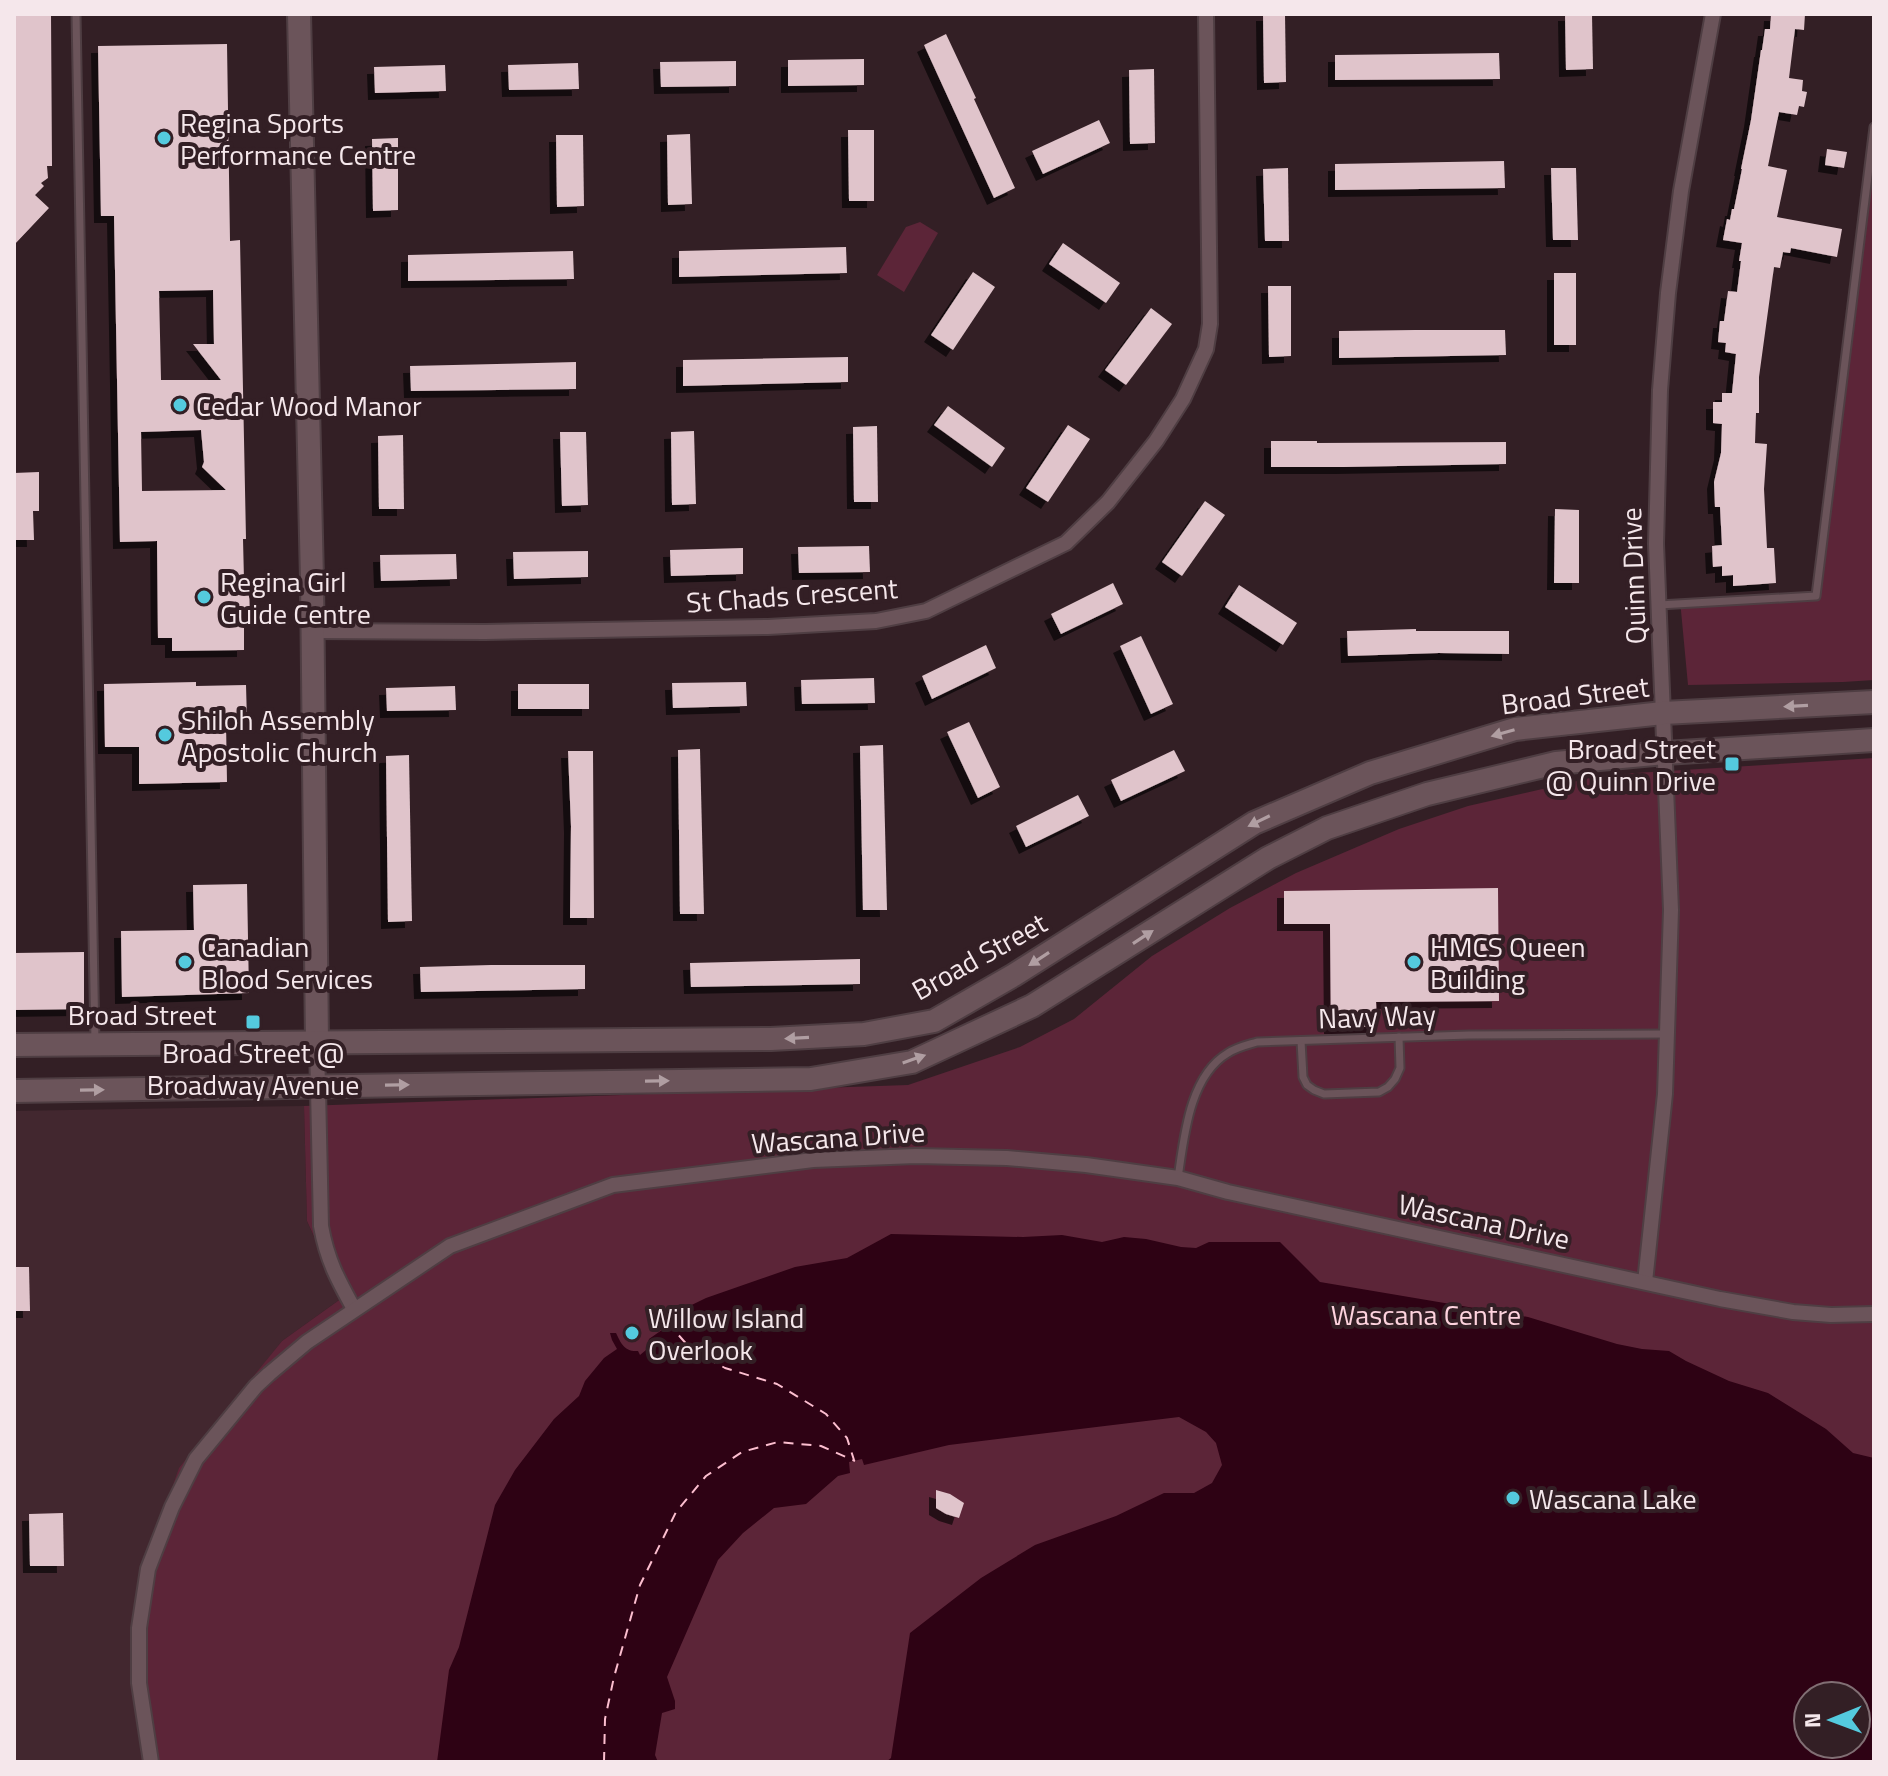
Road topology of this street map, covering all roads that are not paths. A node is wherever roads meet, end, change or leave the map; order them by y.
1 (76, 14) edge
2 (299, 14) edge
3 (1206, 14) edge
4 (1713, 14) edge
5 (1874, 127) edge
6 (1659, 605) junction
7 (313, 631) junction
8 (1874, 702) edge
9 (1663, 713) junction
10 (1874, 740) edge
11 (1665, 753) junction
12 (1668, 1034) junction
13 (1399, 1037) junction
14 (1301, 1041) junction
15 (317, 1043) junction
16 (95, 1044) junction
17 (14, 1045) edge
18 (319, 1086) junction
19 (14, 1091) edge
20 (1178, 1178) junction
21 (1645, 1282) junction
22 (354, 1309) junction
23 (1874, 1314) edge
24 (151, 1762) edge

1 - 16 lane
2 - 7 main road
3 - 7 street, St Chads Crescent
4 - 6 street, Quinn Drive
5 - 6 lane
6 - 9 street, Quinn Drive
7 - 15 main road
8 -> 9 main road, Broad Street
9 - 11 street, Quinn Drive
9 -> 15 main road, Broad Street
10 - 11 main road
11 - 12 street, Quinn Drive
18 -> 11 main road
12 - 13 lane, Navy Way
12 - 21 street, Quinn Drive
13 - 14 lane, Navy Way
13 - 14 lane
14 - 20 lane, Navy Way
15 - 16 main road, Broad Street
15 - 18 street
16 - 17 main road, Broad Street
19 -> 18 main road
18 - 22 street
20 - 21 street, Wascana Drive
20 - 22 street, Wascana Drive
21 - 23 street, Wascana Drive
22 - 24 street, Wascana Drive

